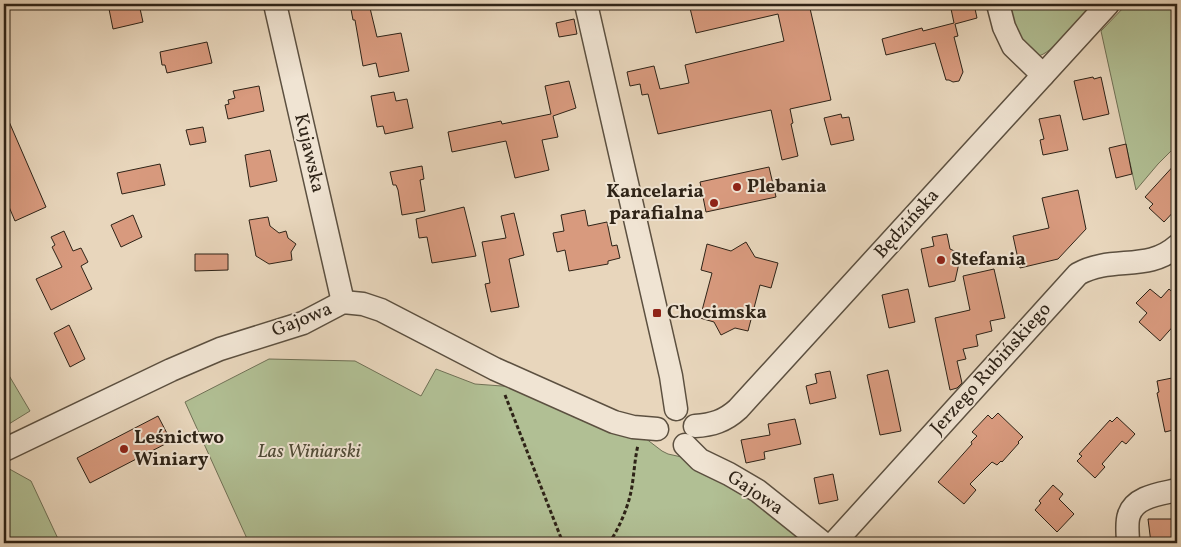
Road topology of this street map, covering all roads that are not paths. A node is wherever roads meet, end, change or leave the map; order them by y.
1 (275, 4) edge
2 (586, 4) edge
3 (998, 4) edge
4 (1108, 4) edge
5 (1043, 75) junction
6 (1177, 246) edge
7 (343, 302) junction
8 (676, 409) junction
9 (650, 428) junction
10 (690, 436) junction
11 (4, 450) edge
12 (1177, 490) edge
13 (823, 543) edge
14 (834, 543) edge
15 (1128, 543) edge

1 - 7 street, Kujawska
2 - 8 street
3 - 5 street
4 - 5 street, Będzińska
5 - 10 street, Będzińska
6 - 14 street, Jerzego Rubińskiego
7 - 9 street, Gajowa
7 - 11 street, Gajowa
8 - 9 street
8 - 10 street
9 - 10 street
10 - 13 street, Gajowa
12 - 15 street

